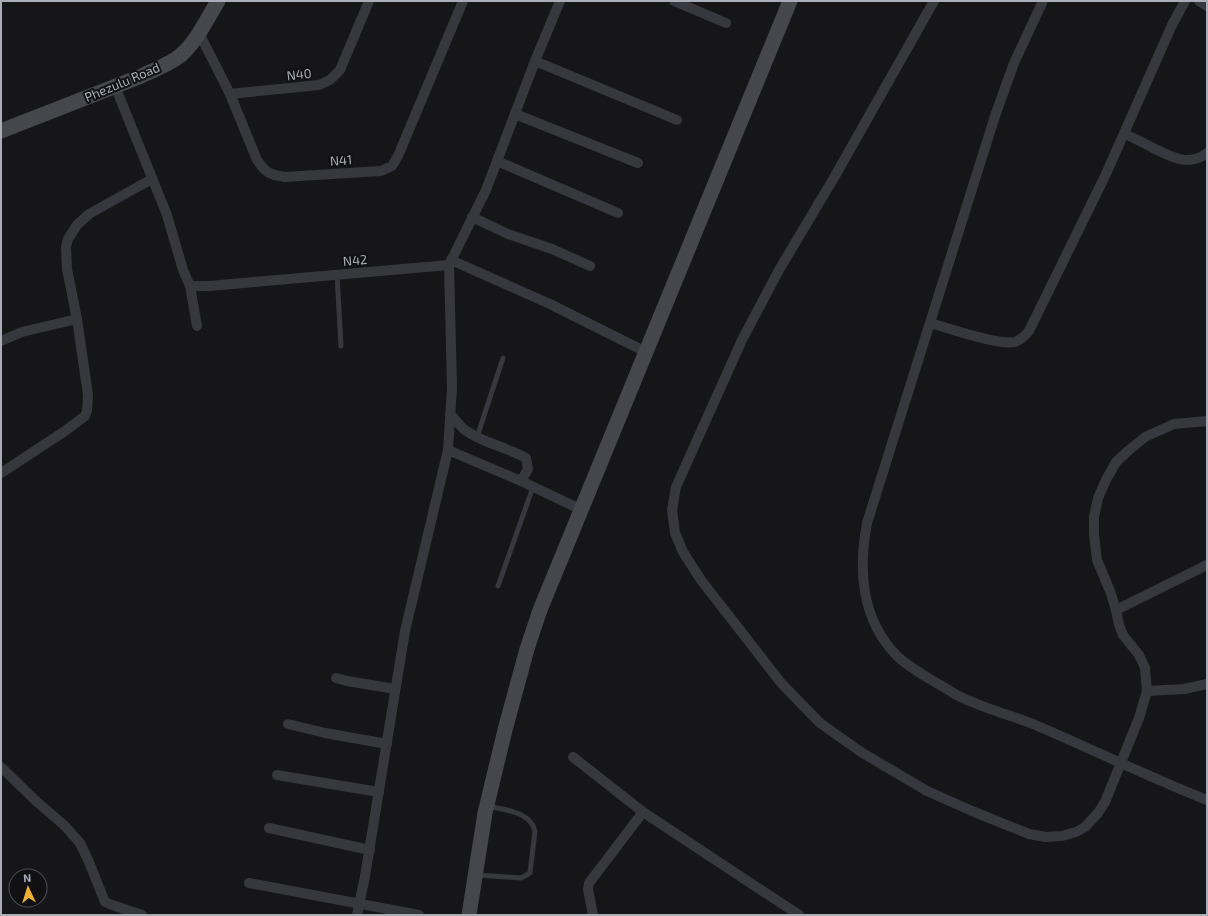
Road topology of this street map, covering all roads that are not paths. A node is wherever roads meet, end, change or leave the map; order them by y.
1 (218, 1) edge
2 (369, 1) edge
3 (463, 1) edge
4 (560, 1) edge
5 (674, 1) edge
6 (790, 1) edge
7 (934, 1) edge
8 (1043, 1) edge
9 (1185, 1) edge
10 (1199, 1) edge
11 (1207, 6) edge
12 (726, 23) dead end
13 (199, 33) junction
14 (535, 62) junction
15 (116, 86) junction
16 (230, 94) junction
17 (515, 114) junction
18 (677, 120) dead end
19 (1, 131) edge
20 (1125, 134) junction
21 (1207, 153) edge
22 (497, 161) junction
23 (638, 163) dead end
24 (152, 179) junction
25 (618, 213) dead end
26 (472, 217) junction
27 (450, 262) junction
28 (590, 266) dead end
29 (337, 274) junction
30 (190, 286) junction
31 (77, 320) junction
32 (930, 323) junction
33 (198, 326) dead end
34 (1, 341) edge
35 (341, 346) dead end
36 (646, 352) junction
37 (503, 358) dead end
38 (450, 414) junction
39 (1207, 421) edge
40 (478, 438) junction
41 (448, 450) junction
42 (1, 473) edge
43 (521, 481) junction
44 (533, 487) junction
45 (582, 510) junction
46 (1207, 565) edge
47 (498, 586) dead end
48 (1116, 610) junction
49 (336, 678) dead end
50 (1207, 684) edge
51 (396, 689) junction
52 (1147, 691) junction
53 (288, 724) dead end
54 (387, 744) junction
55 (573, 757) dead end
56 (1121, 762) junction
57 (1, 767) edge
58 (277, 775) dead end
59 (379, 792) junction
60 (1207, 800) edge
61 (487, 805) junction
62 (642, 812) junction
63 (269, 828) dead end
64 (370, 850) junction
65 (475, 874) junction
66 (248, 882) dead end
67 (359, 904) junction
68 (142, 915) edge
69 (357, 915) edge
70 (419, 915) edge
71 (469, 915) edge
72 (593, 915) edge
73 (800, 915) edge

1 - 13 street, Phezulu Road
2 - 16 street, N40
3 - 16 street, N41
4 - 14 street
5 - 12 street
6 - 36 street
7 - 56 street
8 - 32 street
9 - 20 street
10 - 11 street
13 - 15 street, Phezulu Road
13 - 16 street, N41
14 - 17 street
14 - 18 street
15 - 19 street, Phezulu Road
15 - 24 street
17 - 22 street
17 - 23 street
20 - 21 street
20 - 32 street
22 - 25 street
22 - 26 street
24 - 30 street
24 - 31 street
26 - 27 street
26 - 28 street
27 - 29 street, N42
27 - 36 street
27 - 38 street
29 - 30 street, N42
29 - 35 lane
30 - 33 street
31 - 34 street
31 - 42 street
32 - 56 street
36 - 45 street
37 - 40 lane
38 - 40 street
38 - 41 street
39 - 48 street
40 - 43 street
41 - 43 street
41 - 51 street
43 - 44 street
44 - 45 street
44 - 47 lane
45 - 61 street
46 - 48 street
48 - 52 street
49 - 51 street
50 - 52 street
51 - 54 street
52 - 56 street
53 - 54 street
54 - 59 street
55 - 62 street
56 - 60 street
57 - 68 street
58 - 59 street
59 - 64 street
61 - 65 street
61 - 65 lane
62 - 72 street
62 - 73 street
63 - 64 street
64 - 67 street
65 - 71 street
66 - 67 street
67 - 69 street
67 - 70 street

